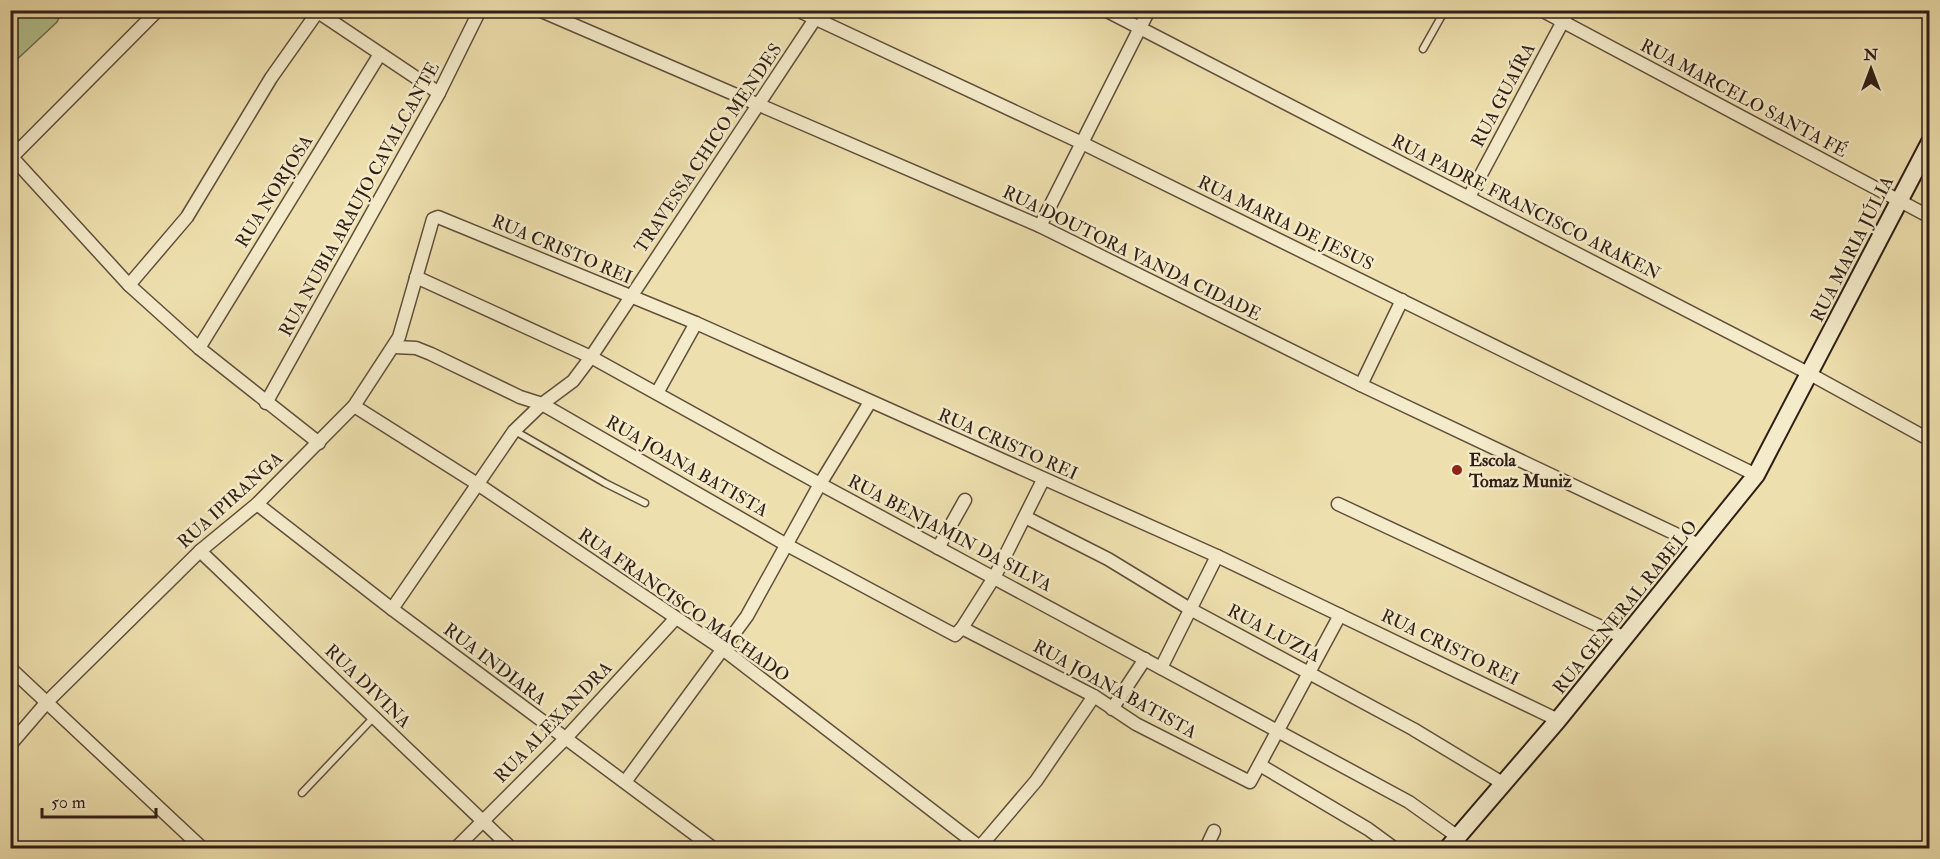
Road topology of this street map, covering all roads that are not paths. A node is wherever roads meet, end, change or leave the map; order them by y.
1 (158, 10) edge
2 (480, 10) edge
3 (539, 10) edge
4 (796, 10) edge
5 (1105, 10) edge
6 (1149, 10) edge
7 (1445, 10) edge
8 (1541, 10) edge
9 (319, 11) edge
10 (1566, 16) edge
11 (815, 19) junction
12 (1140, 29) junction
13 (1423, 49) dead end
14 (380, 54) junction
15 (439, 93) junction
16 (758, 106) junction
17 (1929, 142) edge
18 (1082, 143) junction
19 (11, 156) edge
20 (1469, 197) junction
21 (1898, 201) junction
22 (436, 217) joint
23 (1929, 217) edge
24 (1040, 226) junction
25 (416, 277) junction
26 (129, 285) junction
27 (629, 297) junction
28 (1402, 300) junction
29 (696, 323) junction
30 (395, 347) junction
31 (199, 348) junction
32 (591, 357) junction
33 (1810, 374) junction
34 (1361, 385) junction
35 (657, 393) junction
36 (870, 402) junction
37 (266, 403) junction
38 (542, 404) junction
39 (354, 406) junction
40 (514, 431) junction
41 (1929, 440) edge
42 (319, 443) junction
43 (1756, 475) junction
44 (1043, 480) junction
45 (820, 484) junction
46 (479, 485) junction
47 (965, 500) dead end
48 (645, 503) dead end
49 (257, 504) junction
50 (1338, 504) dead end
51 (1024, 518) junction
52 (785, 544) junction
53 (1701, 546) junction
54 (938, 548) junction
55 (200, 551) junction
56 (1217, 556) junction
57 (995, 576) junction
58 (392, 609) junction
59 (1190, 609) junction
60 (1340, 615) junction
61 (675, 619) junction
62 (958, 631) junction
63 (1625, 638) junction
64 (724, 650) junction
65 (1145, 659) junction
66 (10, 668) edge
67 (1161, 668) junction
68 (1309, 671) junction
69 (1094, 696) junction
70 (47, 702) junction
71 (1112, 710) junction
72 (374, 717) junction
73 (1558, 720) junction
74 (1277, 730) junction
75 (565, 739) junction
76 (10, 745) edge
77 (1260, 765) junction
78 (625, 782) junction
79 (1504, 784) junction
80 (302, 793) dead end
81 (483, 821) junction
82 (1214, 831) dead end
83 (1453, 843) edge
84 (980, 848) edge
85 (202, 849) edge
86 (456, 849) edge
87 (511, 849) edge
88 (713, 849) edge
89 (1206, 849) edge
90 (1394, 849) edge

1 - 19 street
2 - 15 street, RUA NUBIA ARAUJO CAVALCANTE
3 - 16 street, RUA DOUTORA VANDA CIDADE
4 - 11 street, RUA MARIA DE JESUS
5 - 12 street, RUA PADRE FRANCISCO ARAKEN
6 - 12 street
7 - 13 lane
8 - 10 street, RUA MARCELO SANTA FÉ
9 - 14 street
9 - 26 street
10 - 20 street, RUA GUAÍRA
10 - 21 street, RUA MARCELO SANTA FÉ
11 - 16 street, TRAVESSA CHICO MENDES
11 - 18 street, RUA MARIA DE JESUS
12 - 18 street
12 - 20 street, RUA PADRE FRANCISCO ARAKEN
14 - 15 street
14 - 31 street, RUA NORJOSA
15 - 37 street, RUA NUBIA ARAUJO CAVALCANTE
16 - 24 street, RUA DOUTORA VANDA CIDADE
16 - 27 street, TRAVESSA CHICO MENDES
17 - 21 street, RUA MARIA JÚLIA
18 - 24 street
18 - 28 street, RUA MARIA DE JESUS
19 - 26 street
20 - 33 street, RUA PADRE FRANCISCO ARAKEN
21 - 23 street, RUA MARCELO SANTA FÉ
21 - 33 street, RUA MARIA JÚLIA
22 - 25 street, RUA IPIRANGA
22 - 27 street, RUA CRISTO REI
24 - 34 street, RUA DOUTORA VANDA CIDADE
25 - 30 street, RUA IPIRANGA
25 - 32 street, RUA BENJAMIN DA SILVA
26 - 31 street
27 - 29 street, RUA CRISTO REI
27 - 32 street, TRAVESSA CHICO MENDES
28 - 34 street
28 - 43 street, RUA MARIA DE JESUS
29 - 35 street
29 - 36 street, RUA CRISTO REI
30 - 38 street, RUA JOANA BATISTA
30 - 39 street, RUA IPIRANGA
31 - 37 street
32 - 35 street, RUA BENJAMIN DA SILVA
32 - 38 street, TRAVESSA CHICO MENDES
33 - 41 street, RUA PADRE FRANCISCO ARAKEN
33 - 43 street, RUA GENERAL RABELO
34 - 53 street, RUA DOUTORA VANDA CIDADE
35 - 45 street, RUA BENJAMIN DA SILVA
36 - 44 street, RUA CRISTO REI
36 - 45 street
37 - 42 street
38 - 40 street, TRAVESSA CHICO MENDES
38 - 52 street, RUA JOANA BATISTA
39 - 42 street, RUA IPIRANGA
39 - 46 street, RUA FRANCISCO MACHADO
40 - 46 street, TRAVESSA CHICO MENDES
40 - 48 lane
42 - 49 street, RUA IPIRANGA
43 - 53 street, RUA GENERAL RABELO
44 - 51 street
44 - 56 street, RUA CRISTO REI
45 - 52 street
45 - 54 street, RUA BENJAMIN DA SILVA
46 - 58 street, TRAVESSA CHICO MENDES
46 - 61 street, RUA FRANCISCO MACHADO
47 - 54 street
49 - 55 street, RUA IPIRANGA
49 - 58 street, RUA INDIARA
50 - 63 street
51 - 57 street
51 - 59 street, RUA LUZIA
52 - 62 street, RUA JOANA BATISTA
52 - 64 street
53 - 63 street, RUA GENERAL RABELO
54 - 57 street, RUA BENJAMIN DA SILVA
55 - 70 street, RUA IPIRANGA
55 - 72 street, RUA DIVINA
56 - 59 street
56 - 60 street, RUA CRISTO REI
57 - 62 street
57 - 65 street, RUA BENJAMIN DA SILVA
58 - 75 street, RUA INDIARA
59 - 67 street
59 - 68 street, RUA LUZIA
60 - 68 street
60 - 73 street, RUA CRISTO REI
61 - 64 street, RUA FRANCISCO MACHADO
61 - 75 street, RUA ALEXANDRA
62 - 69 street, RUA JOANA BATISTA
63 - 73 street, RUA GENERAL RABELO
64 - 78 street
64 - 84 street, RUA FRANCISCO MACHADO
65 - 67 street, RUA BENJAMIN DA SILVA
65 - 71 street
66 - 70 street
67 - 74 street, RUA BENJAMIN DA SILVA
68 - 74 street
68 - 79 street, RUA LUZIA
69 - 71 street, RUA JOANA BATISTA
69 - 84 street
70 - 76 street, RUA IPIRANGA
70 - 85 street
71 - 77 street, RUA JOANA BATISTA
72 - 80 lane
72 - 81 street, RUA DIVINA
73 - 79 street, RUA GENERAL RABELO
74 - 77 street
74 - 83 street, RUA BENJAMIN DA SILVA
75 - 78 street, RUA INDIARA
75 - 81 street, RUA ALEXANDRA
77 - 90 street
78 - 88 street, RUA INDIARA
79 - 83 street, RUA GENERAL RABELO
81 - 86 street, RUA ALEXANDRA
81 - 87 street, RUA DIVINA
82 - 89 street

